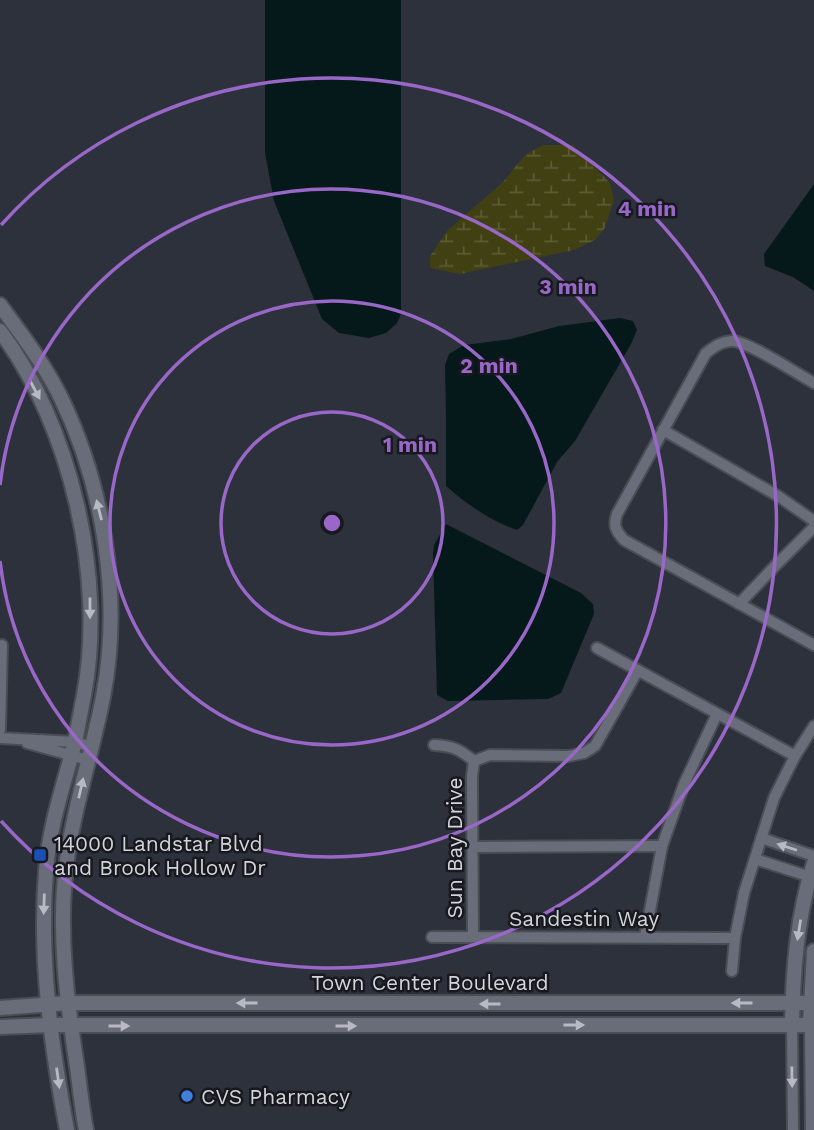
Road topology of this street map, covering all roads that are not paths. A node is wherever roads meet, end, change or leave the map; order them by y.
1 (0, 305) edge
2 (0, 331) edge
3 (814, 383) edge
4 (663, 430) junction
5 (814, 521) edge
6 (814, 527) edge
7 (739, 604) junction
8 (2, 645) dead end
9 (814, 645) edge
10 (597, 648) dead end
11 (638, 670) junction
12 (717, 714) junction
13 (814, 726) edge
14 (0, 730) edge
15 (434, 745) dead end
16 (72, 749) junction
17 (90, 754) junction
18 (795, 756) junction
19 (474, 761) junction
20 (761, 838) junction
21 (662, 846) junction
22 (473, 847) junction
23 (814, 856) edge
24 (755, 859) junction
25 (812, 873) edge
26 (432, 937) dead end
27 (473, 937) junction
28 (645, 937) junction
29 (735, 938) junction
30 (814, 951) edge
31 (732, 971) dead end
32 (68, 1003) junction
33 (389, 1003) junction
34 (793, 1003) junction
35 (812, 1003) edge
36 (47, 1004) junction
37 (0, 1008) edge
38 (51, 1025) junction
39 (389, 1025) junction
40 (792, 1025) junction
41 (812, 1025) edge
42 (71, 1026) junction
43 (0, 1027) edge
44 (67, 1130) edge
45 (86, 1130) edge
46 (793, 1130) edge
47 (810, 1130) edge

17 -> 1 main road
2 -> 16 main road
3 - 4 street
4 - 5 street
4 - 7 street
6 - 7 street
7 - 9 street
8 - 14 street
10 - 11 street
11 - 12 street
11 - 19 street, Sun Bay Drive
12 - 18 street
12 - 21 street
13 - 18 street
15 - 19 street
16 - 16 street
16 - 17 street
16 -> 36 main road
32 -> 17 main road
18 - 20 street
19 - 22 street, Sun Bay Drive
23 -> 20 street
20 - 24 street
21 - 22 street
21 - 28 street
22 - 27 street, Sun Bay Drive
24 - 25 street
24 - 29 street
25 -> 34 main road
26 - 27 street, Sandestin Way
27 - 28 street, Sandestin Way
28 - 29 street, Sandestin Way
29 - 31 street
30 - 35 main road
33 -> 32 main road, Town Center Boulevard
32 - 36 main road, Town Center Boulevard
32 - 42 main road
34 -> 33 main road, Town Center Boulevard
33 - 39 main road
34 - 35 main road, Town Center Boulevard
34 - 40 main road
35 - 41 main road
36 - 37 main road, Town Center Boulevard
36 - 38 main road
38 - 42 main road, Town Center Boulevard
38 - 43 main road, Town Center Boulevard
38 -> 44 main road
39 -> 40 main road, Town Center Boulevard
42 -> 39 main road, Town Center Boulevard
40 - 41 main road, Town Center Boulevard
40 -> 46 street
41 - 47 street
42 - 45 main road

